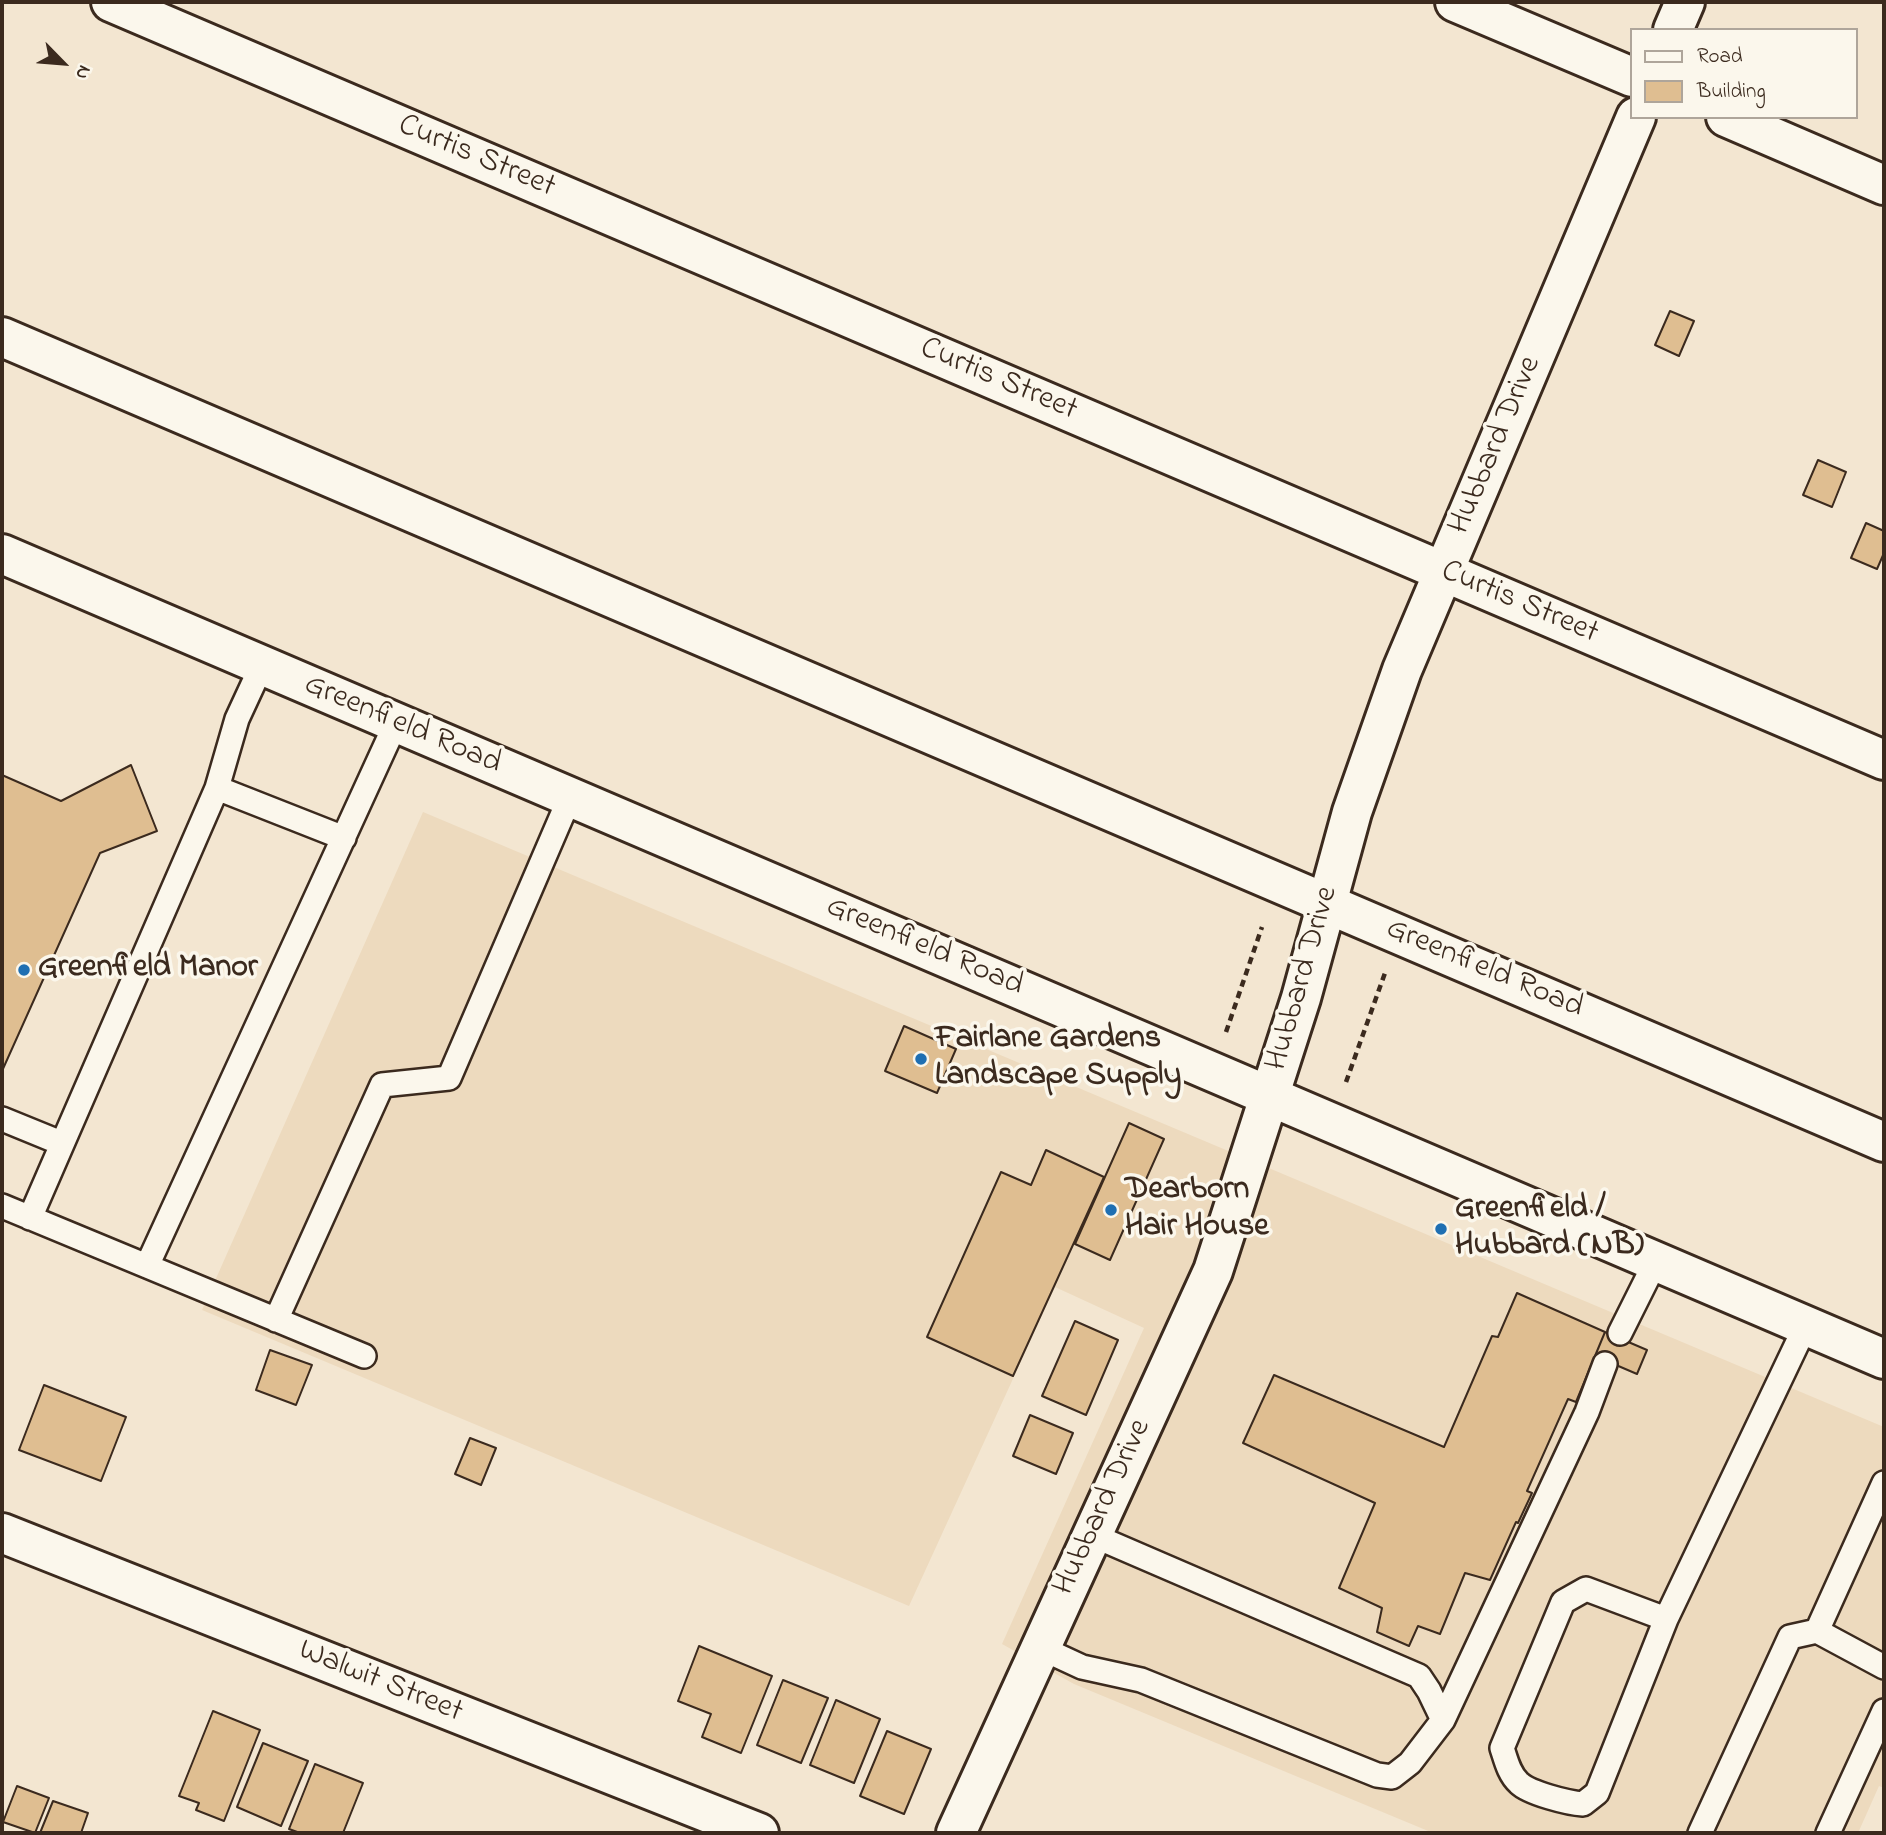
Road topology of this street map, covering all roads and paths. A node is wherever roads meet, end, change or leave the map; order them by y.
1 (111, 2) edge
2 (1455, 2) edge
3 (1685, 2) edge
4 (1674, 28) edge
5 (1630, 76) edge
6 (1635, 119) edge
7 (1731, 119) edge
8 (1884, 185) edge
9 (2, 337) edge
10 (2, 554) edge
11 (1444, 572) junction
12 (262, 665) junction
13 (396, 723) junction
14 (1884, 760) edge
15 (218, 788) junction
16 (570, 797) junction
17 (344, 838) junction
18 (1327, 903) junction
19 (1262, 928) dead end
20 (1385, 973) dead end
21 (1226, 1032) dead end
22 (1346, 1082) dead end
23 (1269, 1096) junction
24 (2, 1119) edge
25 (1884, 1142) edge
26 (61, 1143) junction
27 (2, 1206) edge
28 (30, 1218) junction
29 (1656, 1261) junction
30 (147, 1266) junction
31 (276, 1320) junction
32 (1806, 1325) junction
33 (1620, 1333) dead end
34 (364, 1356) dead end
35 (1884, 1359) edge
36 (1605, 1364) dead end
37 (1884, 1483) edge
38 (2, 1533) edge
39 (1092, 1535) junction
40 (1666, 1619) junction
41 (1818, 1631) junction
42 (1041, 1648) junction
43 (1884, 1667) edge
44 (1884, 1711) edge
45 (1443, 1720) junction
46 (759, 1833) edge
47 (956, 1833) edge
48 (1700, 1833) edge
49 (1828, 1833) edge

1 - 11 street, Curtis Street
2 - 5 street
3 - 4 street
6 - 11 street, Hubbard Drive
7 - 8 street
9 - 18 street, Greenfield Road
10 - 12 street, Greenfield Road
11 - 14 street, Curtis Street
11 - 18 street, Hubbard Drive
12 - 13 street, Greenfield Road
12 - 15 lane
13 - 16 street, Greenfield Road
13 - 17 lane
15 - 17 lane
15 - 26 lane
16 - 23 street, Greenfield Road
16 - 31 lane
17 - 30 lane
18 - 23 street, Hubbard Drive
18 - 25 street, Greenfield Road
19 - 21 path
20 - 22 path
23 - 29 street, Greenfield Road
23 - 39 street, Hubbard Drive
24 - 26 lane
26 - 28 lane
27 - 28 lane
28 - 30 lane
29 - 32 street, Greenfield Road
29 - 33 lane
30 - 31 lane
31 - 34 lane
32 - 35 street, Greenfield Road
32 - 40 lane
36 - 45 lane
37 - 41 lane
38 - 46 street, Walwit Street
39 - 42 street, Hubbard Drive
39 - 45 lane
40 - 40 lane
41 - 43 lane
41 - 48 lane
42 - 45 lane
42 - 47 street, Hubbard Drive
44 - 49 lane

